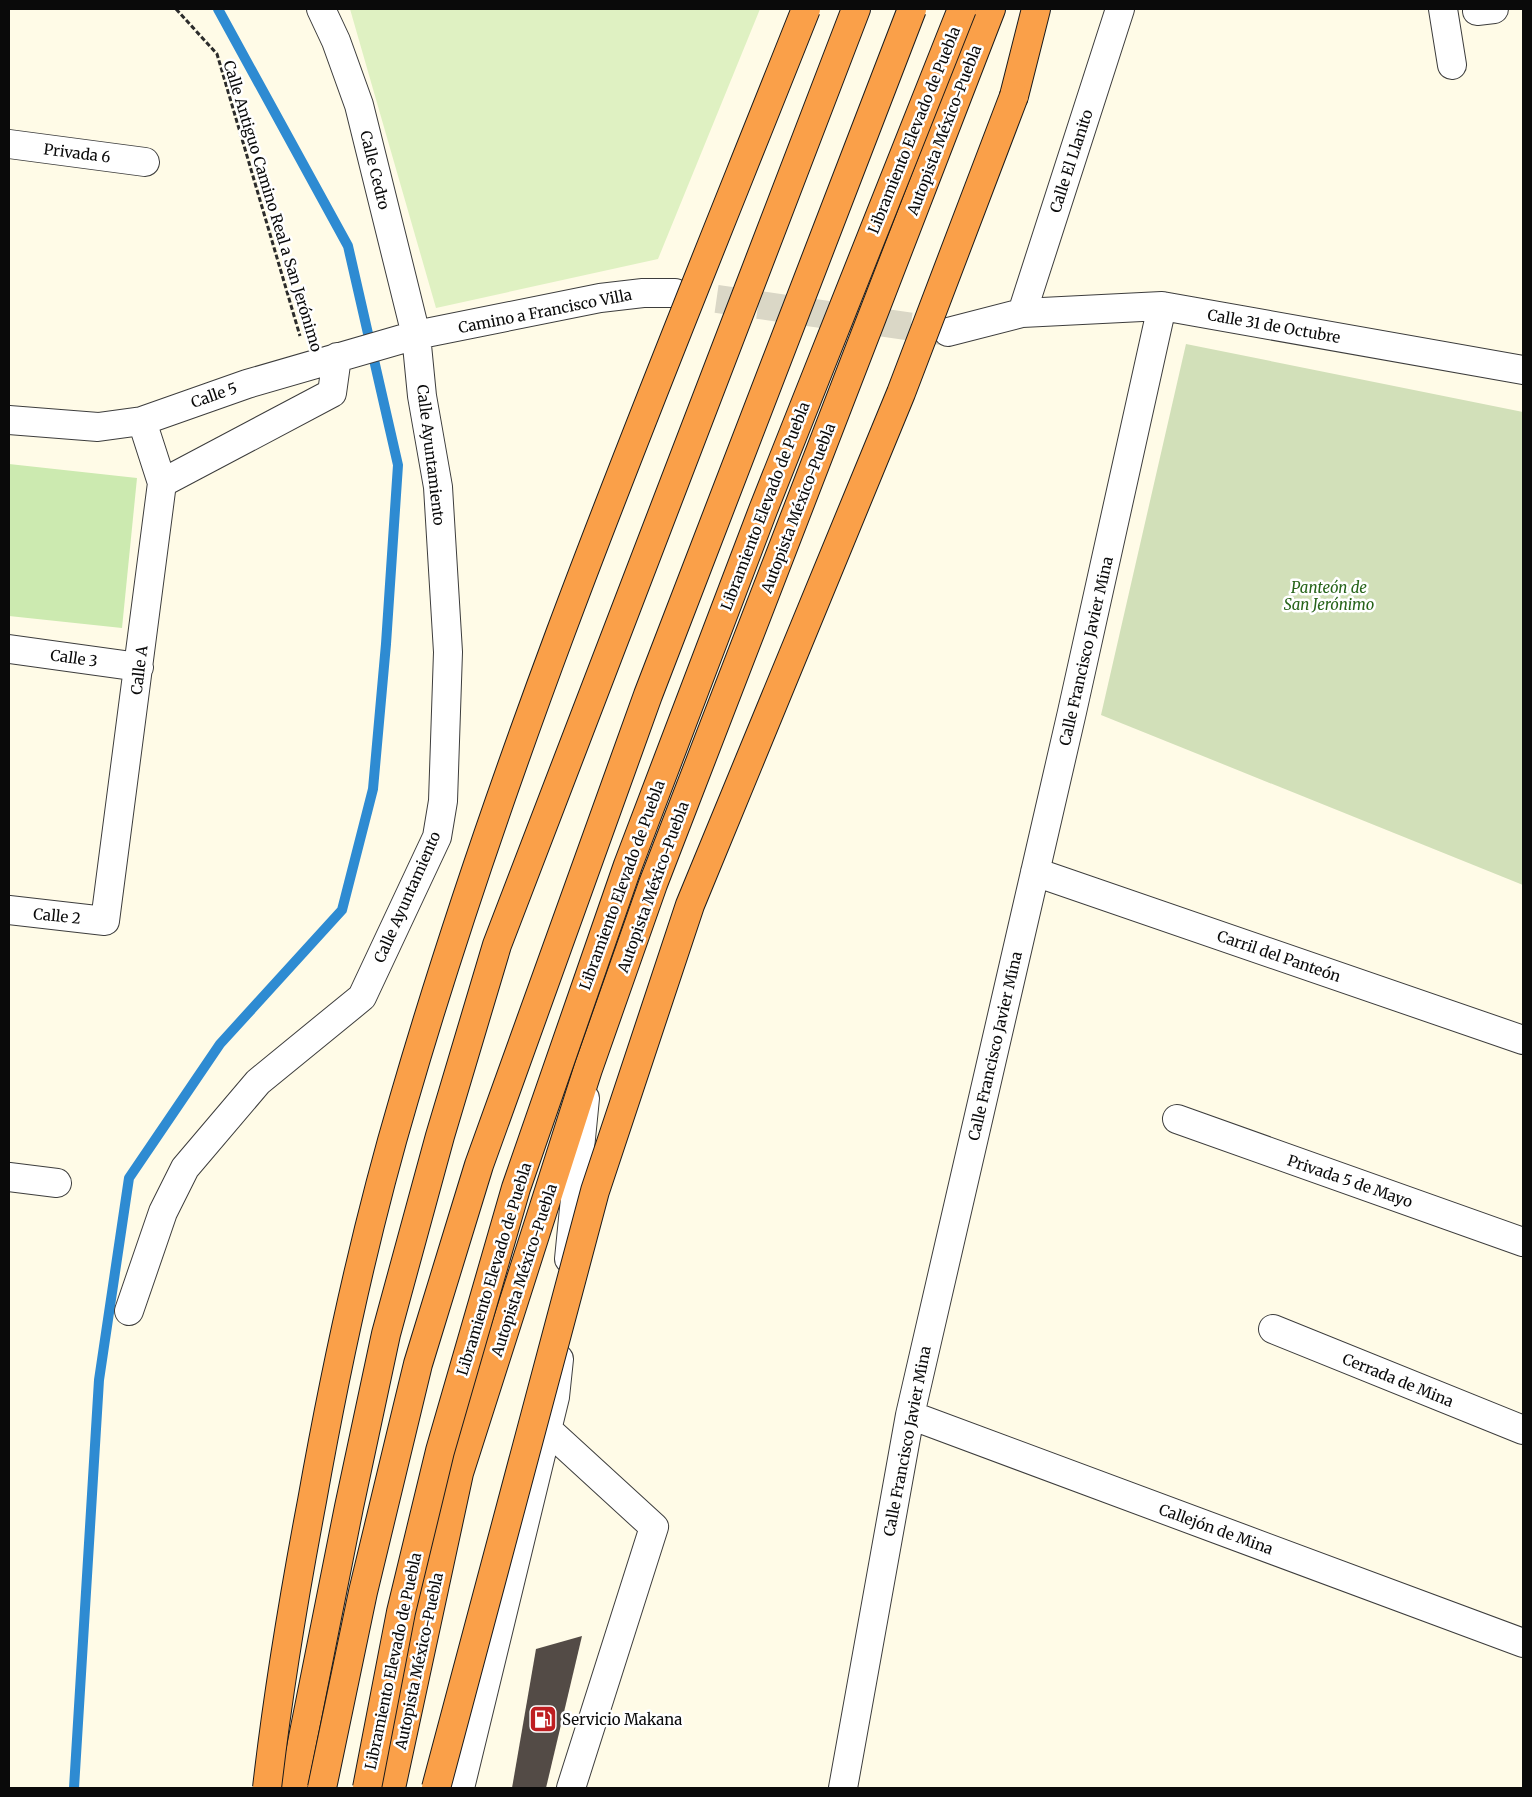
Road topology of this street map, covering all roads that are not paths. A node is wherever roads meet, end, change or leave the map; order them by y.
1 (321, 9) edge
2 (806, 9) edge
3 (856, 9) edge
4 (912, 9) edge
5 (962, 9) edge
6 (991, 9) edge
7 (1036, 9) edge
8 (1120, 9) edge
9 (1443, 9) edge
10 (1452, 65) dead end
11 (9, 144) edge
12 (145, 162) dead end
13 (675, 293) tunnel mouth
14 (1162, 306) junction
15 (1022, 313) junction
16 (948, 332) tunnel mouth
17 (406, 338) junction
18 (342, 356) junction
19 (1523, 370) edge
20 (9, 420) edge
21 (142, 421) junction
22 (162, 483) junction
23 (9, 649) edge
24 (139, 667) junction
25 (1035, 872) junction
26 (9, 910) edge
27 (105, 921) joint
28 (1523, 1040) edge
29 (588, 1069) junction
30 (1177, 1120) dead end
31 (9, 1177) edge
32 (56, 1183) dead end
33 (1523, 1242) edge
34 (129, 1311) dead end
35 (1273, 1329) dead end
36 (910, 1415) junction
37 (547, 1430) junction
38 (1523, 1430) edge
39 (1523, 1643) edge
40 (267, 1788) edge
41 (293, 1788) edge
42 (322, 1788) edge
43 (367, 1788) edge
44 (391, 1788) edge
45 (436, 1788) edge
46 (460, 1788) edge
47 (571, 1788) edge
48 (843, 1788) edge

1 - 17 street, Calle Cedro
2 - 40 highway, bridge
3 - 41 highway
4 - 42 highway, bridge
5 - 43 highway, Libramiento Elevado de Puebla, bridge
6 - 29 highway, Autopista México-Puebla
7 - 45 highway, bridge
8 - 15 street, Calle El Llanito
9 - 10 street
11 - 12 street, Privada 6
13 - 17 street, Camino a Francisco Villa
14 - 15 street, Calle 31 de Octubre
14 - 19 street, Calle 31 de Octubre
14 - 25 street, Calle Francisco Javier Mina
15 - 16 street
17 - 18 street, Calle 5
17 - 34 street, Calle Ayuntamiento
18 - 21 street, Calle 5
18 - 22 street
20 - 21 street, Calle 5
21 - 22 street, Calle A
22 - 24 street, Calle A
23 - 24 street, Calle 3
24 - 27 street, Calle A
25 - 28 street, Carril del Panteón
25 - 36 street, Calle Francisco Javier Mina
26 - 27 street, Calle 2
29 - 37 street
29 - 44 highway, Autopista México-Puebla
30 - 33 street, Privada 5 de Mayo
31 - 32 street
35 - 38 street, Cerrada de Mina
36 - 39 street, Callejón de Mina
36 - 48 street, Calle Francisco Javier Mina
37 - 46 street
37 - 47 street

